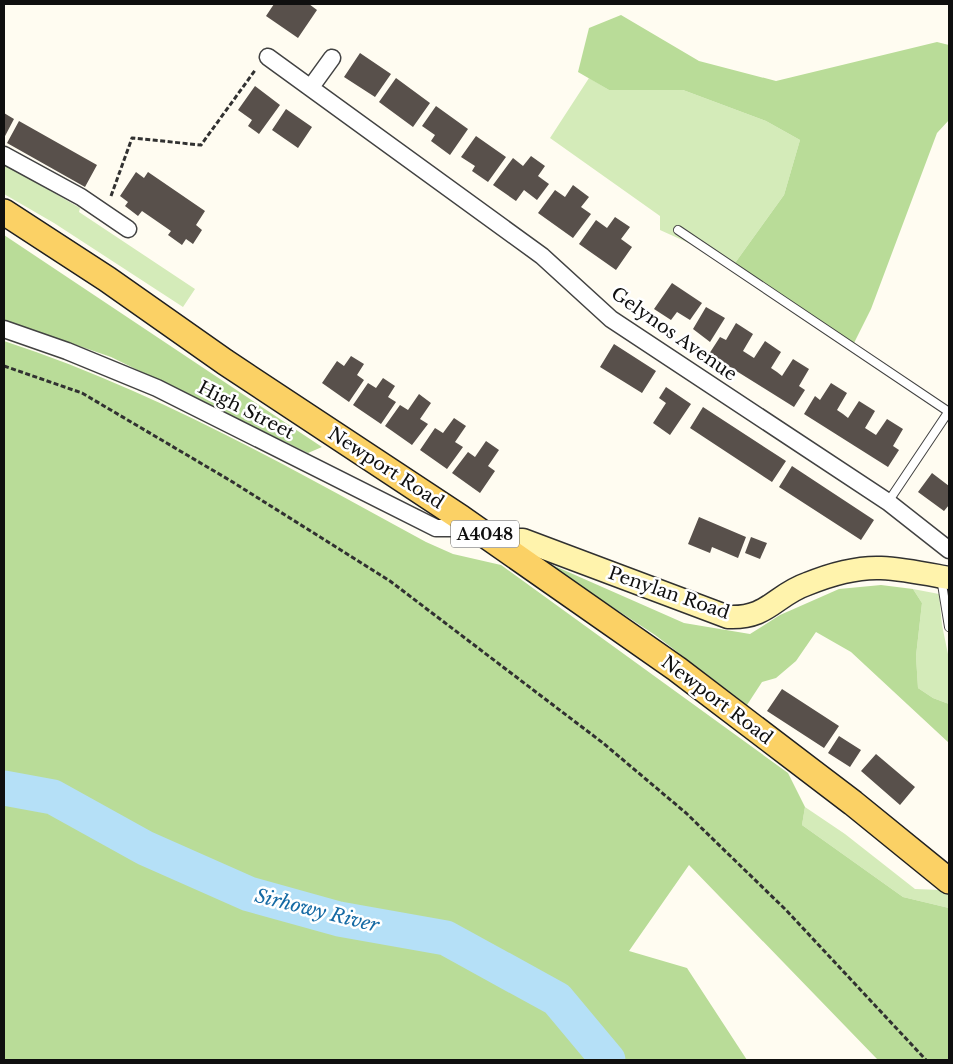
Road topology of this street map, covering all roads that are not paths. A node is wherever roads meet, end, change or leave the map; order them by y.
1 (332, 58) dead end
2 (264, 61) road end
3 (311, 87) junction
4 (4, 155) edge
5 (4, 212) edge
6 (128, 229) dead end
7 (678, 230) dead end
8 (4, 329) edge
9 (949, 412) edge
10 (888, 502) junction
11 (461, 518) junction
12 (506, 548) junction
13 (949, 550) edge
14 (945, 577) edge
15 (949, 627) edge
16 (949, 881) edge

1 - 3 street
2 - 3 street, Gelynos Avenue
3 - 10 street, Gelynos Avenue
4 - 6 street
5 - 11 main road, Newport Road / A4048
7 - 9 lane
8 - 11 street, High Street
9 - 10 lane
10 - 13 street, Gelynos Avenue
11 - 12 main road, Newport Road / A4048
12 - 14 main road, Penylan Road
12 - 16 main road, Newport Road / A4048
14 - 15 lane

